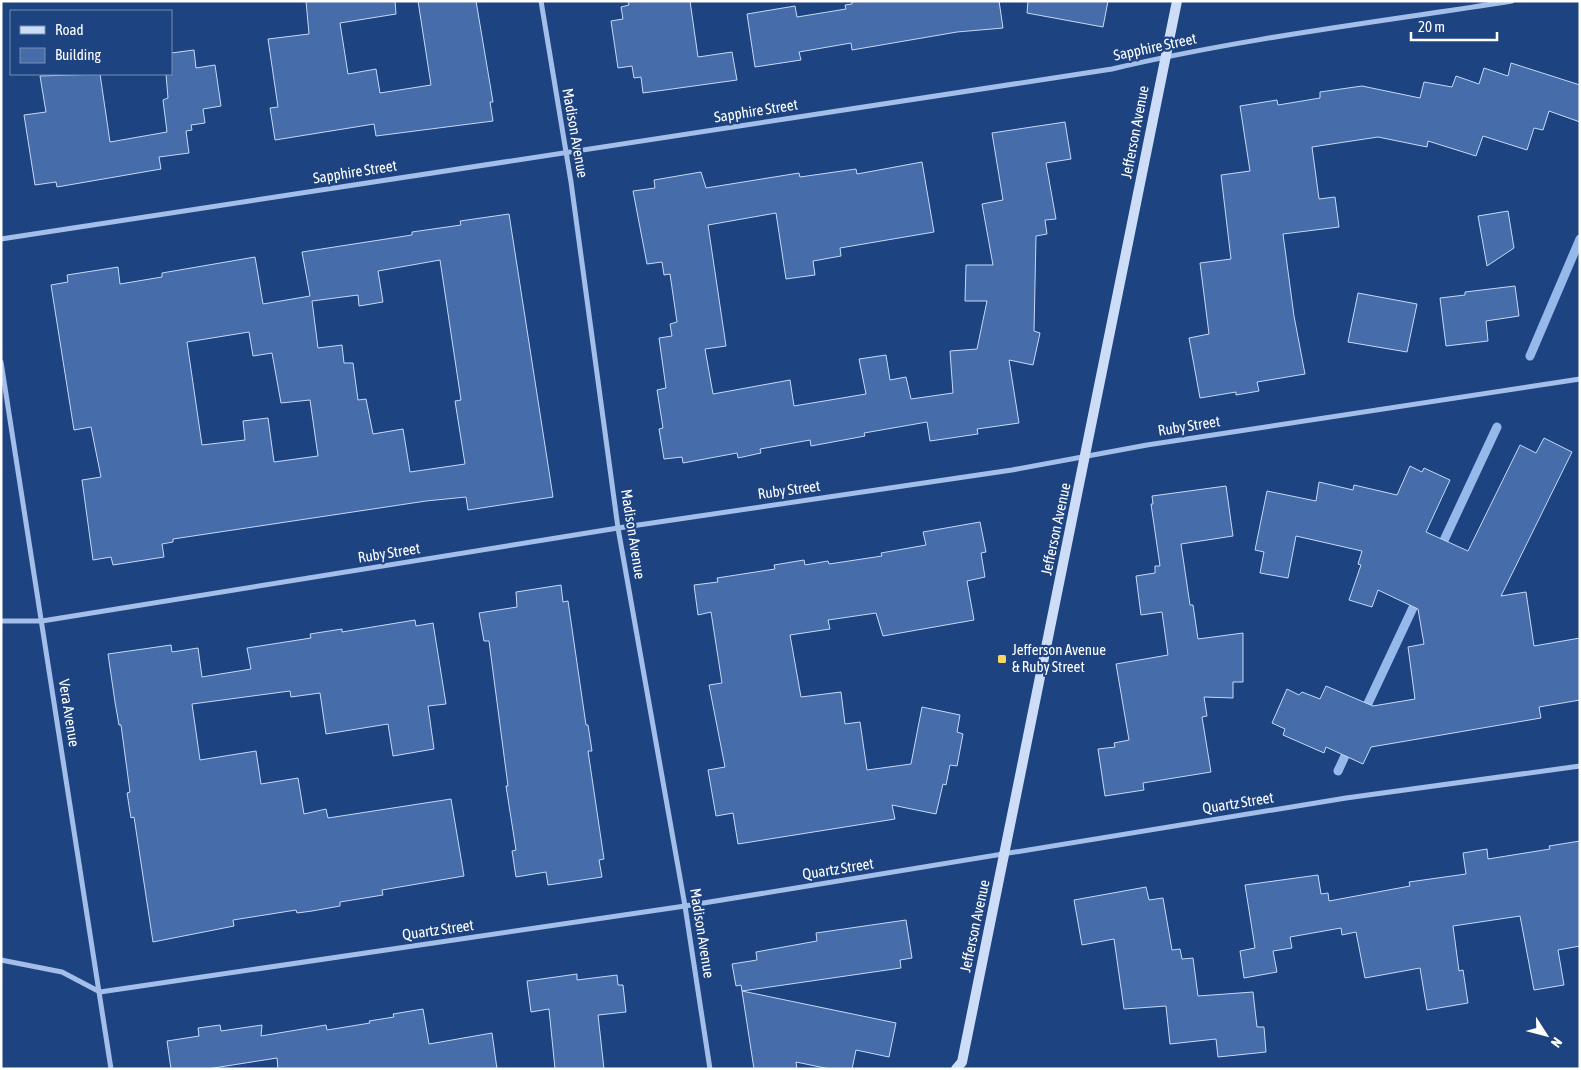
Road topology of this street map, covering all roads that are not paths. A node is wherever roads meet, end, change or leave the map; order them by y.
1 (541, 1) edge
2 (1177, 1) edge
3 (1512, 1) edge
4 (1166, 56) junction
5 (566, 153) junction
6 (1, 239) edge
7 (1, 362) edge
8 (1580, 379) edge
9 (1087, 456) junction
10 (618, 528) junction
11 (42, 621) junction
12 (1, 622) edge
13 (1580, 766) edge
14 (1005, 854) junction
15 (685, 906) junction
16 (1, 960) edge
17 (100, 992) junction
18 (961, 1067) edge
19 (110, 1069) edge
20 (710, 1069) edge

1 - 5 street, Madison Avenue
2 - 4 main road, Jefferson Avenue
3 - 4 street, Sapphire Street
4 - 5 street, Sapphire Street
4 - 9 main road, Jefferson Avenue
5 - 6 street, Sapphire Street
5 - 10 street, Madison Avenue
7 - 11 street, Vera Avenue
8 - 9 street, Ruby Street
9 - 10 street, Ruby Street
9 - 14 main road, Jefferson Avenue
10 - 11 street, Ruby Street
10 - 15 street, Madison Avenue
11 - 12 street, Ruby Street
11 - 17 street, Vera Avenue
13 - 14 street, Quartz Street
14 - 15 street, Quartz Street
14 - 18 main road, Jefferson Avenue
15 - 17 street, Quartz Street
15 - 20 street, Madison Avenue
16 - 17 street
17 - 19 street, Vera Avenue

